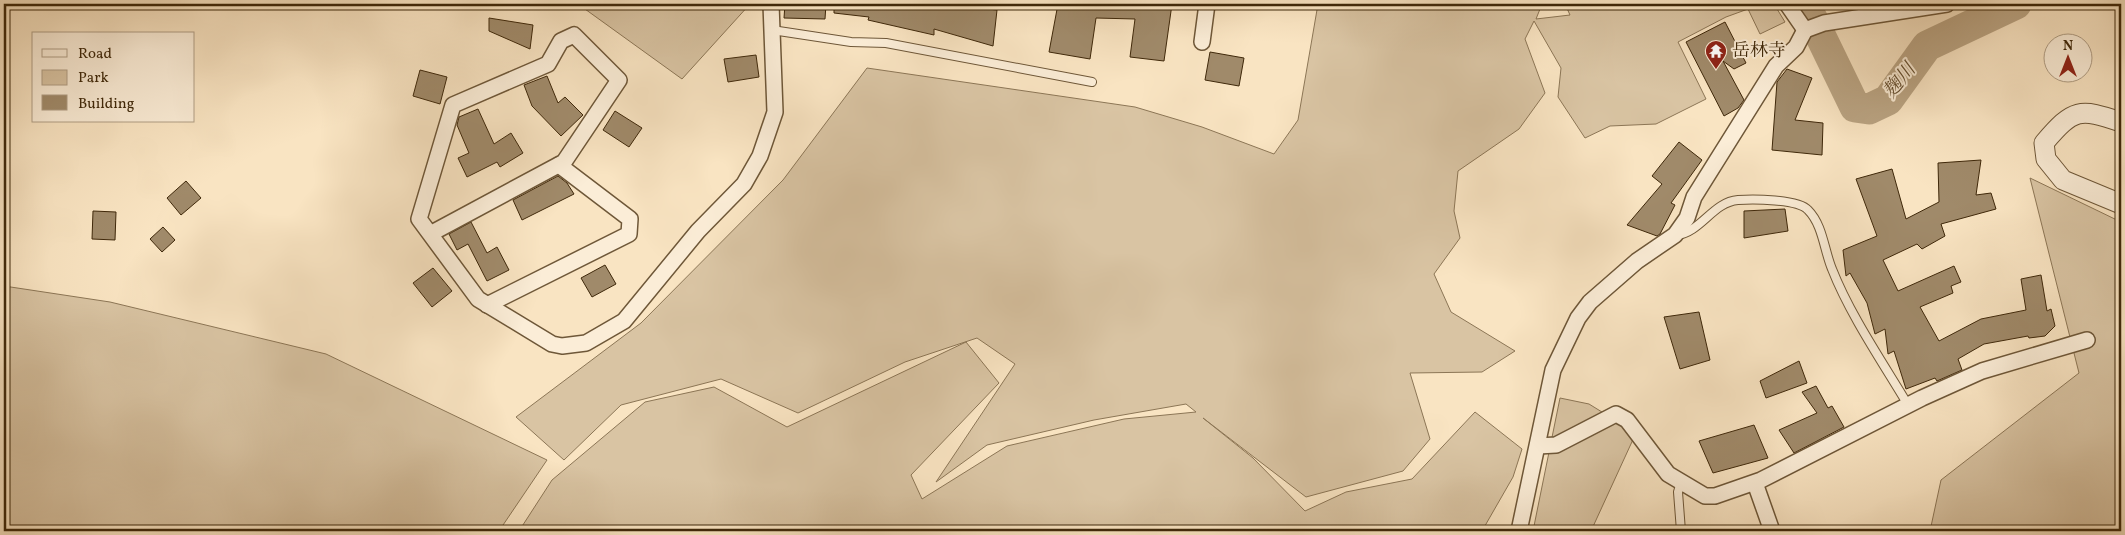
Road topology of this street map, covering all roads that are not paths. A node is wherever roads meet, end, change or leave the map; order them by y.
1 (771, 4) edge
2 (1207, 4) edge
3 (1787, 4) edge
4 (1947, 4) edge
5 (772, 30) junction
6 (1806, 30) junction
7 (1202, 42) dead end
8 (1092, 82) dead end
9 (2121, 122) edge
10 (559, 165) junction
11 (2121, 204) edge
12 (430, 234) junction
13 (1675, 235) junction
14 (487, 305) junction
15 (2087, 340) dead end
16 (1908, 405) junction
17 (1538, 446) junction
18 (1681, 482) junction
19 (1755, 482) junction
20 (1519, 531) edge
21 (1680, 531) edge
22 (1772, 531) edge

1 - 5 street
2 - 7 street
3 - 6 street
4 - 6 street
5 - 8 lane
5 - 14 street
6 - 13 street
9 - 11 street
10 - 12 street
10 - 12 street
10 - 14 street
12 - 14 street
13 - 16 lane
13 - 17 street
15 - 16 street
16 - 19 street
17 - 18 street
17 - 20 street
18 - 19 street
18 - 21 lane
19 - 22 street

